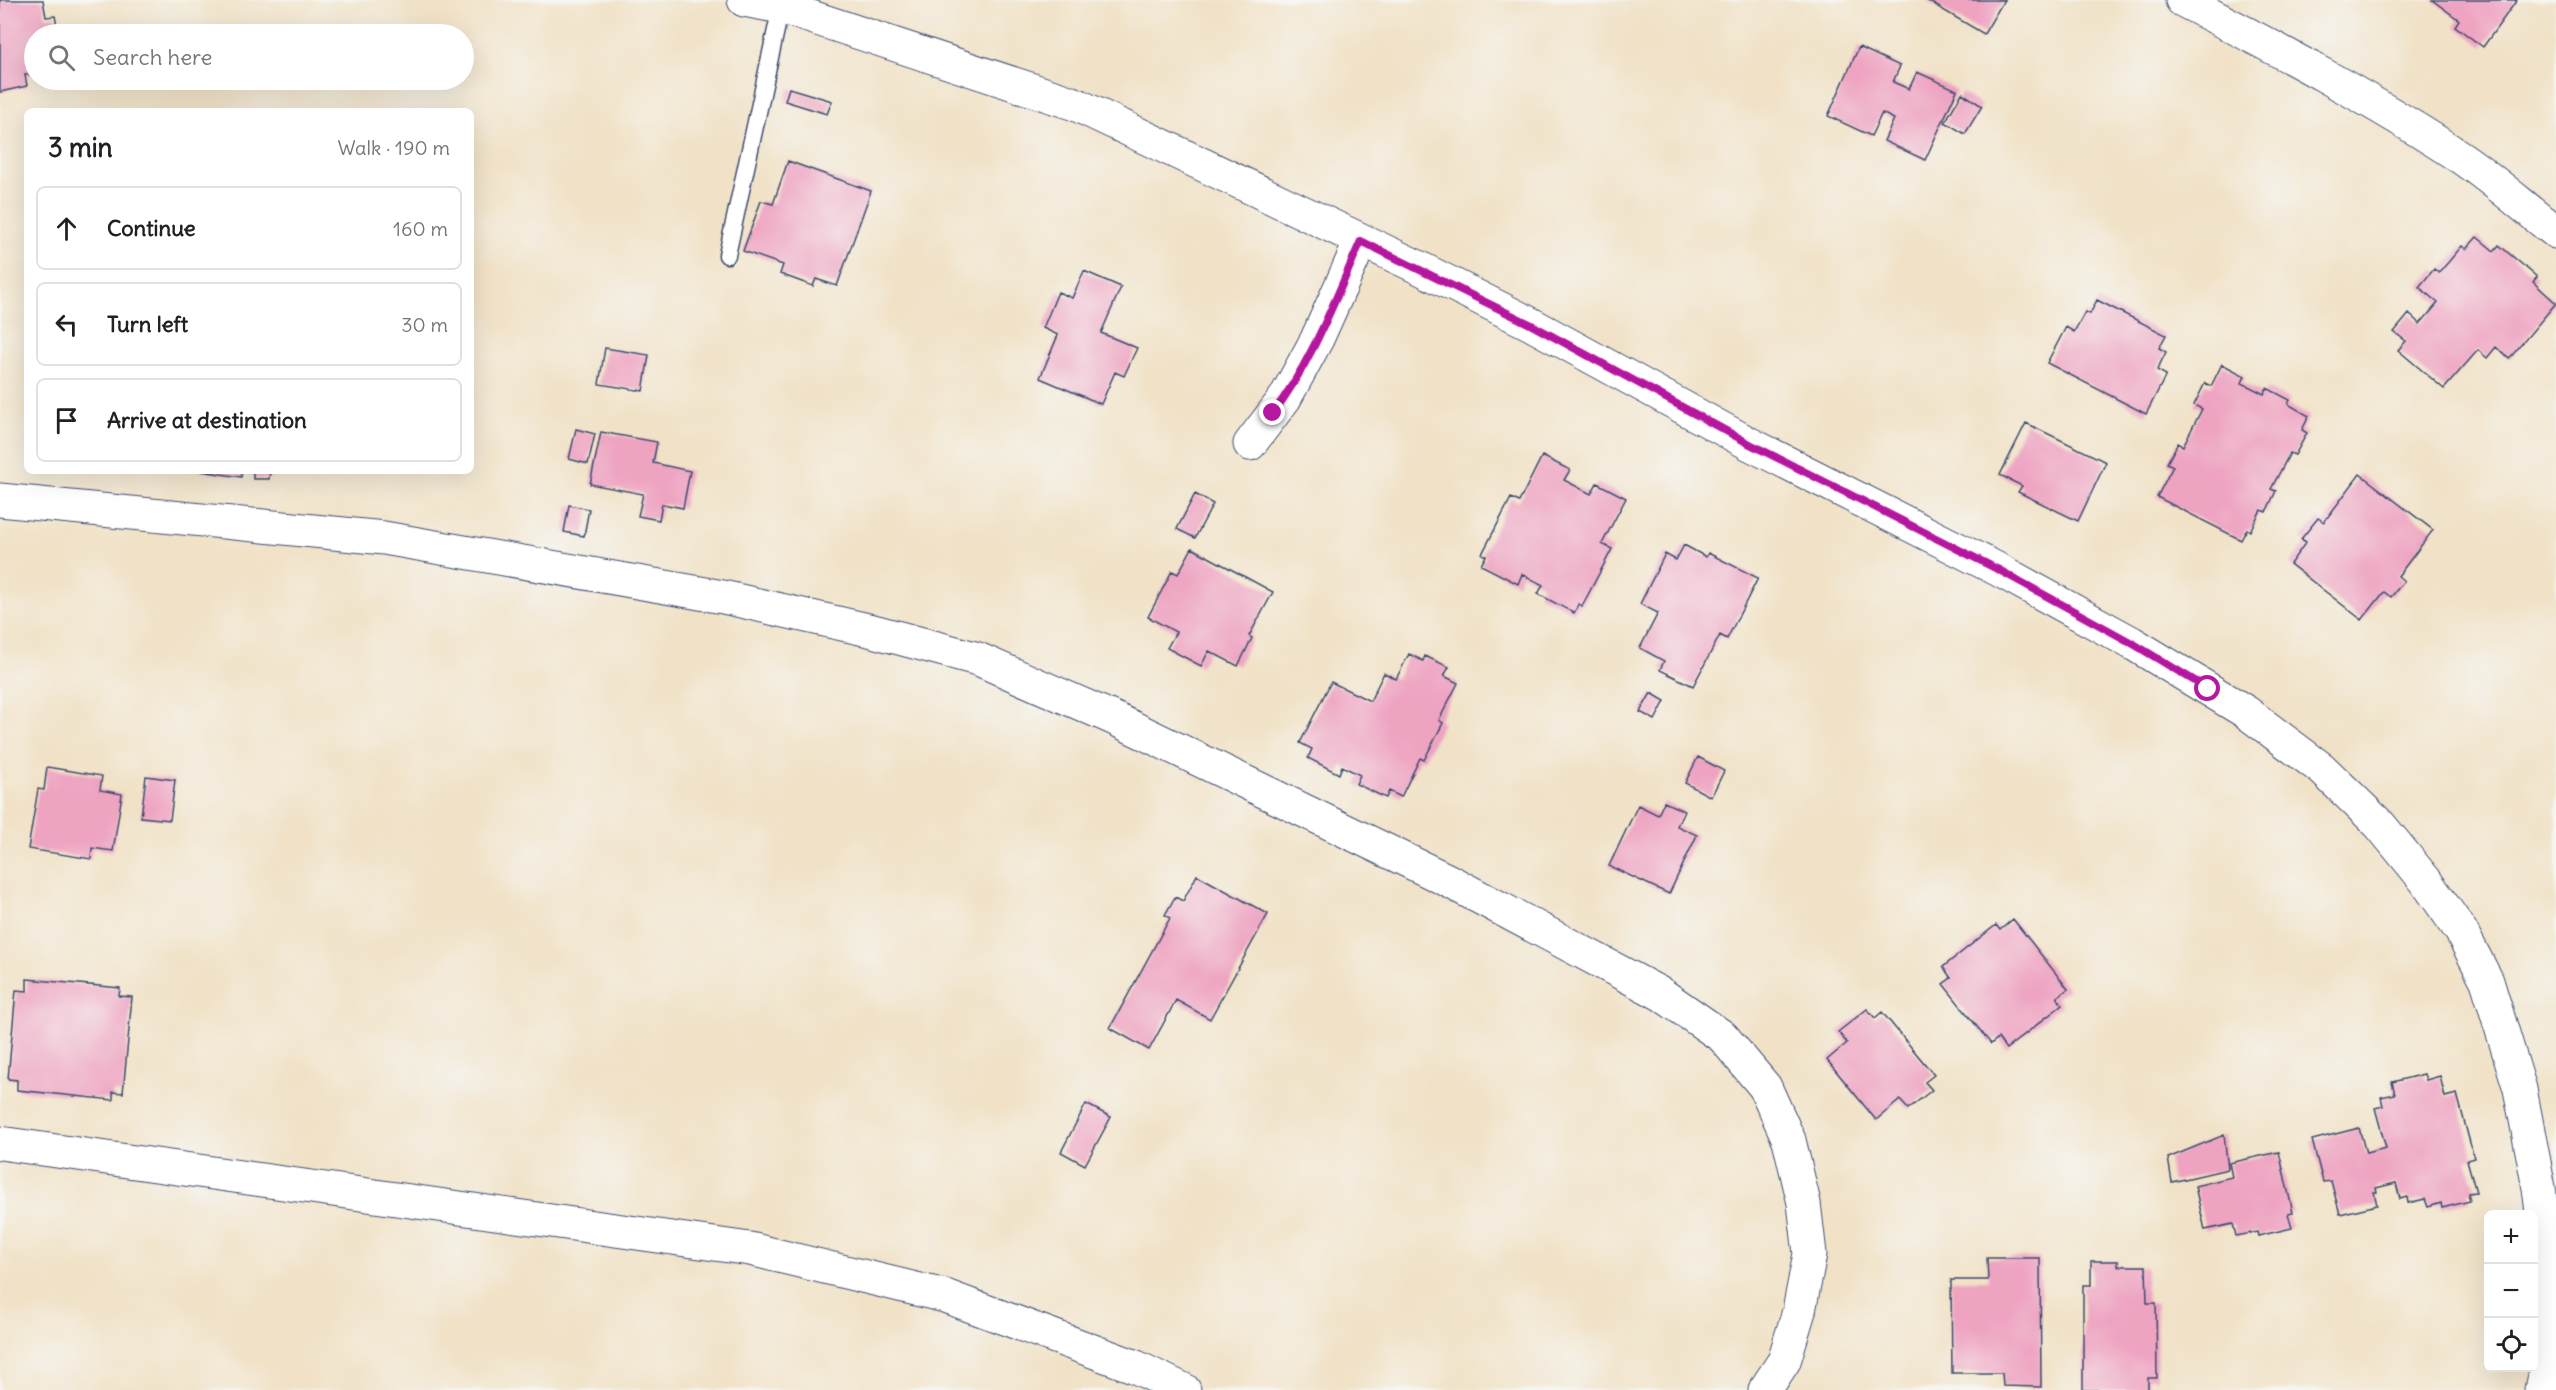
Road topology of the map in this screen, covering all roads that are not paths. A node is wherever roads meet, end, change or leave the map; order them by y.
1 (744, 0) edge
2 (2182, 0) edge
3 (781, 7) junction
4 (2556, 232) edge
5 (1361, 241) junction
6 (727, 255) dead end
7 (1250, 444) dead end
8 (0, 500) edge
9 (0, 1143) edge
10 (1184, 1390) edge
11 (1765, 1390) edge
12 (2541, 1390) edge

1 - 3 street
2 - 4 street
3 - 5 street
3 - 6 lane
5 - 7 street
5 - 12 street
8 - 11 street
9 - 10 street

